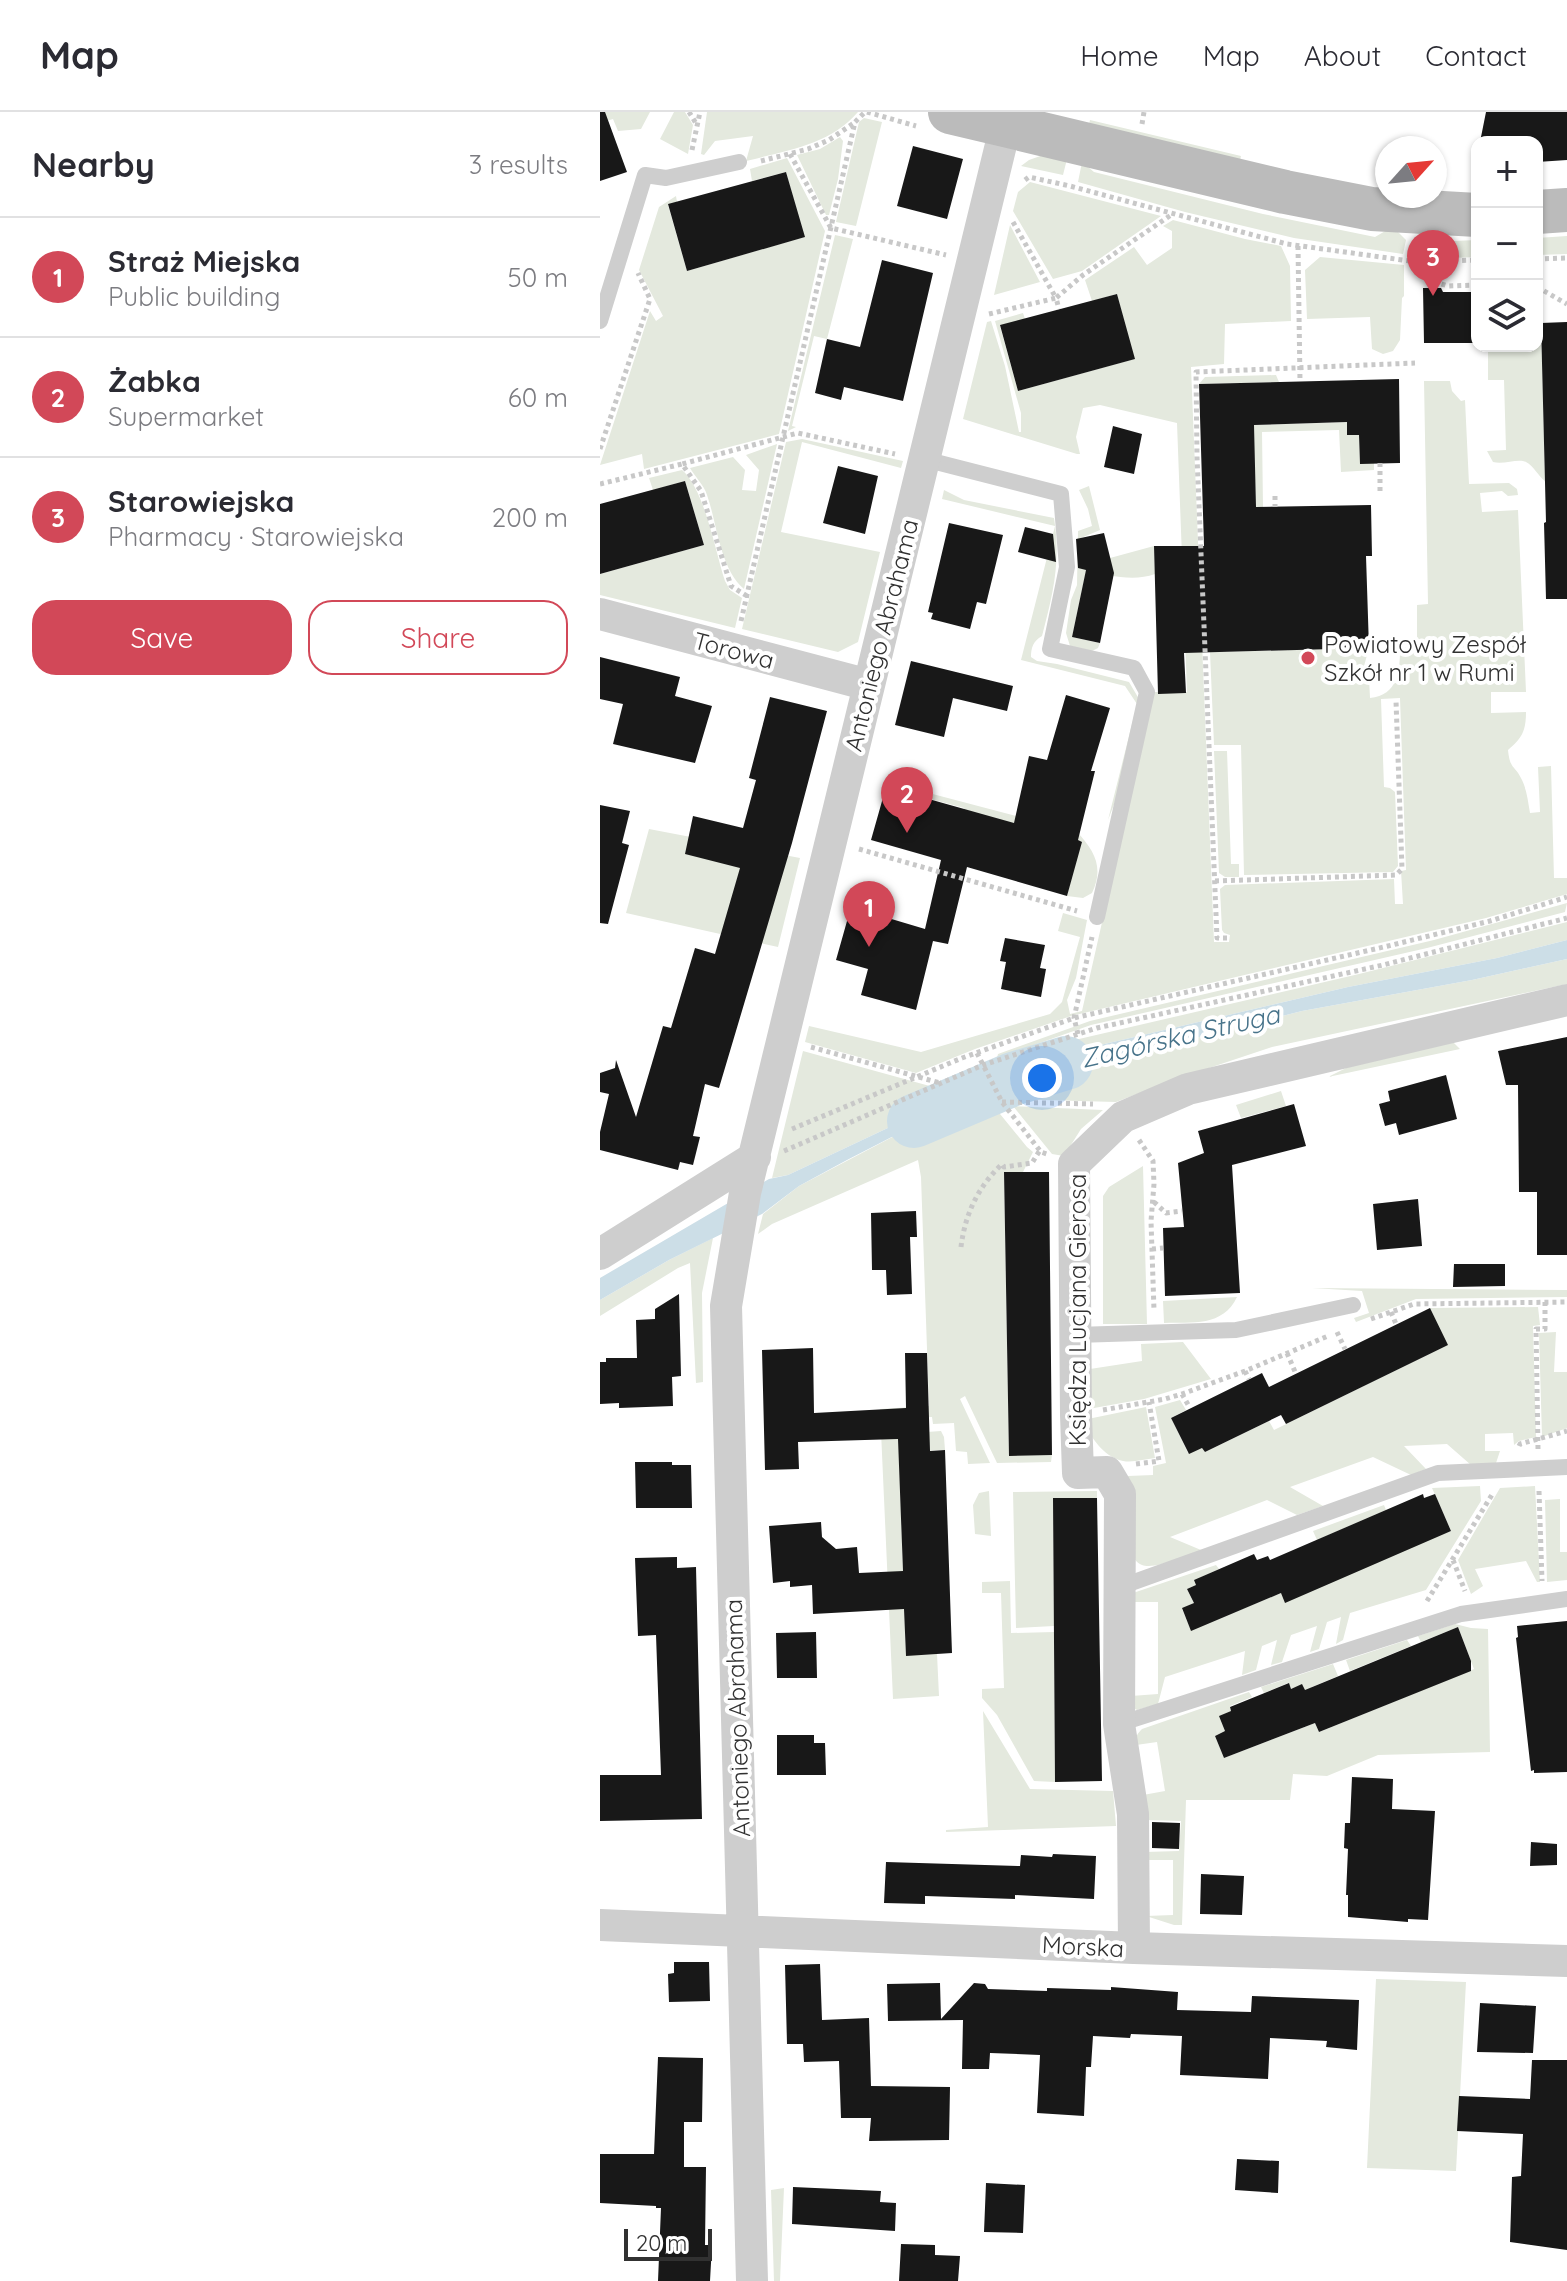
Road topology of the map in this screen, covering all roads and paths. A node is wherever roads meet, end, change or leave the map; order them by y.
1 (689, 112) edge
2 (700, 112) edge
3 (865, 112) edge
4 (950, 112) edge
5 (1008, 118) edge
6 (855, 122) junction
7 (697, 126) junction
8 (790, 154) junction
9 (739, 162) joint
10 (687, 173) junction
11 (1020, 183) dead end
12 (1006, 210) dead end
13 (1567, 210) edge
14 (1543, 212) edge
15 (1172, 215) junction
16 (1471, 215) edge
17 (831, 228) junction
18 (1298, 246) junction
19 (959, 258) dead end
20 (1567, 258) edge
21 (1543, 259) edge
22 (1471, 260) edge
23 (1422, 262) junction
24 (635, 268) dead end
25 (1471, 285) edge
26 (1543, 290) edge
27 (1056, 298) junction
28 (1567, 304) edge
29 (1059, 309) dead end
30 (980, 316) dead end
31 (600, 321) edge
32 (1415, 363) dead end
33 (1300, 368) junction
34 (1300, 381) dead end
35 (783, 436) junction
36 (600, 449) edge
37 (916, 458) junction
38 (1380, 463) dead end
39 (682, 464) junction
40 (600, 484) edge
41 (1380, 494) dead end
42 (1275, 496) dead end
43 (1275, 507) dead end
44 (747, 596) junction
45 (600, 614) edge
46 (734, 650) junction
47 (869, 685) junction
48 (1396, 701) dead end
49 (832, 841) junction
50 (1215, 881) junction
51 (1567, 897) edge
52 (1097, 917) junction
53 (1567, 918) edge
54 (1227, 938) dead end
55 (1567, 1000) edge
56 (1074, 1018) junction
57 (1078, 1034) junction
58 (798, 1043) dead end
59 (977, 1053) junction
60 (983, 1065) junction
61 (918, 1077) junction
62 (940, 1083) junction
63 (1002, 1102) junction
64 (1123, 1117) junction
65 (792, 1129) dead end
66 (1040, 1150) junction
67 (768, 1155) junction
68 (1074, 1164) junction
69 (1153, 1201) junction
70 (1182, 1211) dead end
71 (961, 1247) dead end
72 (1163, 1248) dead end
73 (1152, 1249) junction
74 (600, 1254) edge
75 (1545, 1302) junction
76 (1567, 1302) edge
77 (1353, 1305) dead end
78 (1391, 1312) junction
79 (1362, 1322) dead end
80 (1396, 1324) dead end
81 (1348, 1327) dead end
82 (1337, 1332) junction
83 (1155, 1333) junction
84 (1076, 1335) junction
85 (1345, 1349) dead end
86 (1287, 1353) junction
87 (1245, 1371) junction
88 (1296, 1374) dead end
89 (1249, 1379) dead end
90 (1182, 1394) junction
91 (1149, 1402) junction
92 (1190, 1408) dead end
93 (1076, 1415) junction
94 (1567, 1431) edge
95 (1538, 1440) junction
96 (1539, 1467) junction
97 (1567, 1467) edge
98 (1507, 1471) junction
99 (1110, 1478) junction
100 (1453, 1559) junction
101 (1120, 1587) junction
102 (1567, 1599) edge
103 (1543, 1602) junction
104 (1467, 1613) junction
105 (1408, 1631) junction
106 (1119, 1724) junction
107 (600, 1925) edge
108 (743, 1930) junction
109 (1134, 1948) junction
110 (1567, 1961) edge
111 (752, 2281) edge

1 - 7 path
2 - 7 path
3 - 6 path
4 - 5 main road
5 - 16 main road
5 - 37 street, Antoniego Abrahama
6 - 8 path
6 - 17 path
7 - 10 path
8 - 9 path
8 - 17 path
9 - 10 lane
10 - 31 lane
11 - 15 path
12 - 27 path
13 - 14 main road
15 - 18 path
15 - 27 path
17 - 19 path
17 - 35 path
18 - 23 path
18 - 33 path
20 - 21 path
22 - 23 path
23 - 25 path
24 - 36 path
26 - 28 path
27 - 29 path
27 - 30 path
32 - 33 path
33 - 34 path
33 - 50 path
35 - 37 path
35 - 39 path
35 - 44 path
37 - 47 street, Antoniego Abrahama
37 - 52 lane
38 - 41 path
39 - 40 path
39 - 44 path
42 - 43 path
44 - 46 path
45 - 46 street, Torowa
46 - 47 street, Torowa
47 - 49 street, Antoniego Abrahama
48 - 50 path
49 - 52 path
49 - 67 street, Antoniego Abrahama
50 - 54 path
51 - 56 path
52 - 56 path
53 - 57 path
55 - 64 street, Księdza Lucjana Gierosa
56 - 57 path
56 - 59 path
57 - 60 path
58 - 61 path
59 - 60 path
59 - 61 path
60 - 62 path
60 - 63 path
61 - 62 path
61 - 65 path
62 - 67 path
63 - 64 path
63 - 66 path
64 - 68 street, Księdza Lucjana Gierosa
64 - 69 path
66 - 68 path
66 - 71 path
67 - 74 street
67 - 108 street, Antoniego Abrahama
68 - 84 street, Księdza Lucjana Gierosa
69 - 70 path
69 - 73 path
72 - 73 path
73 - 83 path
75 - 76 path
75 - 78 path
75 - 95 path
77 - 83 lane
78 - 79 path
78 - 80 path
81 - 82 path
82 - 85 path
82 - 86 path
83 - 84 lane
84 - 93 street, Księdza Lucjana Gierosa
86 - 87 path
86 - 88 path
87 - 89 path
87 - 90 path
90 - 91 path
90 - 92 path
91 - 93 path
91 - 99 path
93 - 99 street, Księdza Lucjana Gierosa
94 - 95 path
95 - 96 path
95 - 98 path
96 - 97 lane
96 - 98 lane
96 - 103 path
98 - 100 path
98 - 101 lane
99 - 101 street
100 - 104 path
100 - 105 path
101 - 106 street
102 - 103 lane
103 - 104 lane
104 - 105 lane
105 - 106 lane
106 - 109 street
107 - 108 street, Morska
108 - 109 street, Morska
108 - 111 street, Antoniego Abrahama
109 - 110 street, Morska

